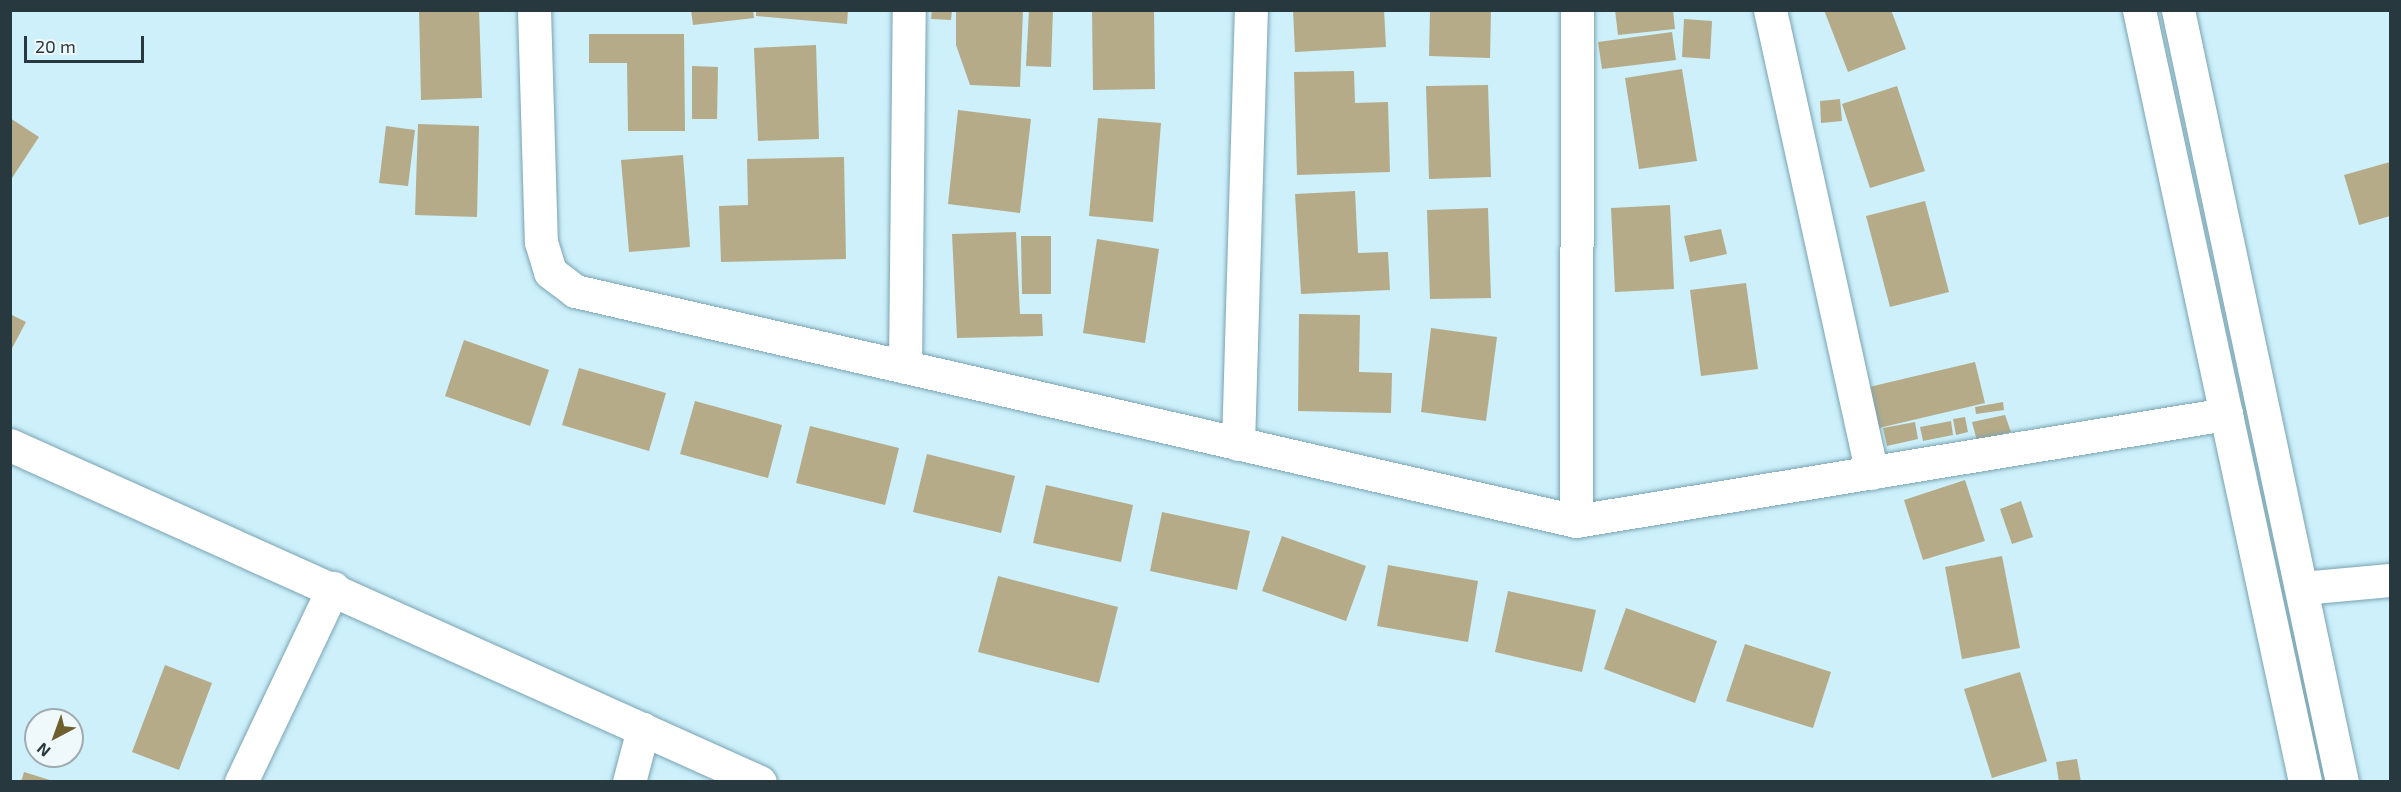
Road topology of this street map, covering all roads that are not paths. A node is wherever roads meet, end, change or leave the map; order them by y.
1 (534, 10) edge
2 (909, 10) edge
3 (1251, 10) edge
4 (1577, 10) edge
5 (1770, 10) edge
6 (2139, 10) edge
7 (2178, 10) edge
8 (905, 367) junction
9 (2226, 414) junction
10 (1238, 444) junction
11 (10, 445) edge
12 (1872, 473) junction
13 (1576, 521) junction
14 (2391, 580) edge
15 (333, 588) junction
16 (2301, 588) junction
17 (644, 729) junction
18 (242, 782) edge
19 (629, 782) edge
20 (760, 782) edge
21 (2306, 782) edge
22 (2342, 782) edge

1 - 8 street
2 - 8 street
3 - 10 street
4 - 13 street
5 - 12 street
6 - 9 street
7 - 16 street
8 - 10 street
9 - 12 street
9 - 21 street
10 - 13 street
11 - 15 street
12 - 13 street
14 - 16 street
15 - 17 street
15 - 18 street
16 - 22 street
17 - 19 street
17 - 20 street

